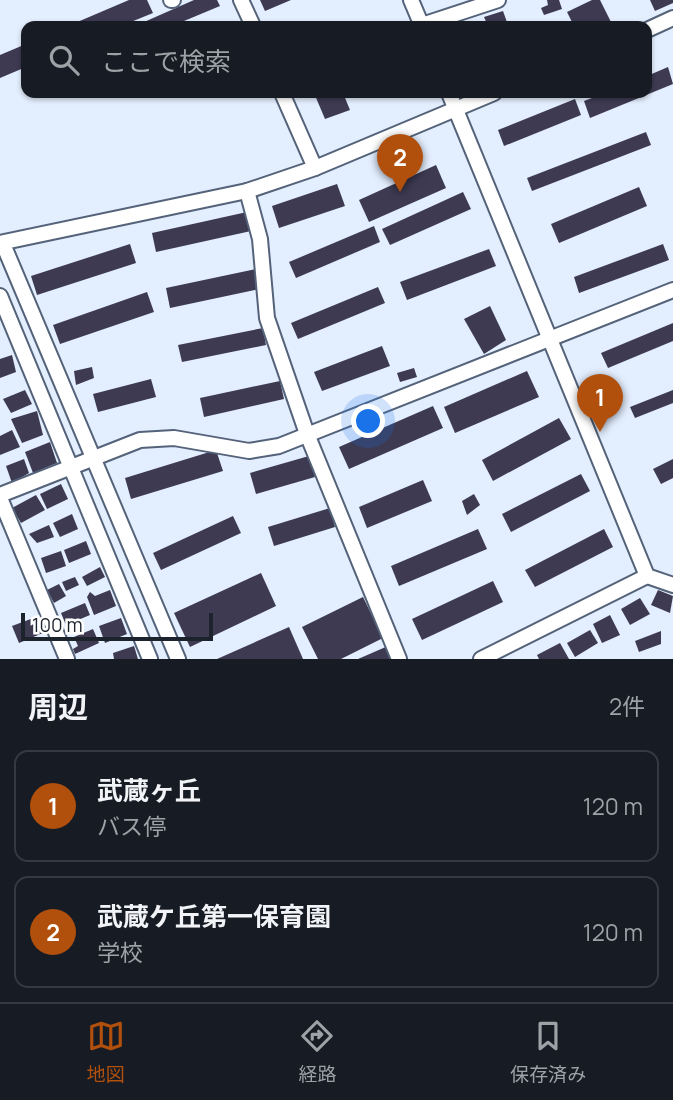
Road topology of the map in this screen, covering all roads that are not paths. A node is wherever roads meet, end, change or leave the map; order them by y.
1 (241, 0) edge
2 (411, 0) edge
3 (498, 0) edge
4 (673, 18) edge
5 (251, 21) edge
6 (420, 21) edge
7 (437, 21) edge
8 (652, 28) edge
9 (284, 98) edge
10 (451, 98) edge
11 (483, 98) edge
12 (456, 110) junction
13 (315, 168) junction
14 (247, 191) junction
15 (3, 247) edge
16 (673, 289) edge
17 (0, 296) edge
18 (551, 338) junction
19 (307, 434) junction
20 (91, 458) junction
21 (71, 466) junction
22 (0, 496) edge
23 (647, 576) junction
24 (673, 585) edge
25 (485, 658) edge
26 (67, 659) edge
27 (150, 659) edge
28 (178, 659) edge
29 (399, 659) edge

1 - 5 street
2 - 6 street
3 - 7 street
4 - 8 street
9 - 13 street
10 - 12 street
11 - 12 street
12 - 13 street
12 - 18 street
13 - 14 street
14 - 15 street
14 - 19 street
15 - 20 street
16 - 18 street
17 - 21 street
18 - 19 street
18 - 23 street
19 - 20 street
19 - 29 street
20 - 21 street
20 - 28 street
21 - 22 street
21 - 27 street
22 - 26 street
23 - 24 street
23 - 25 street

